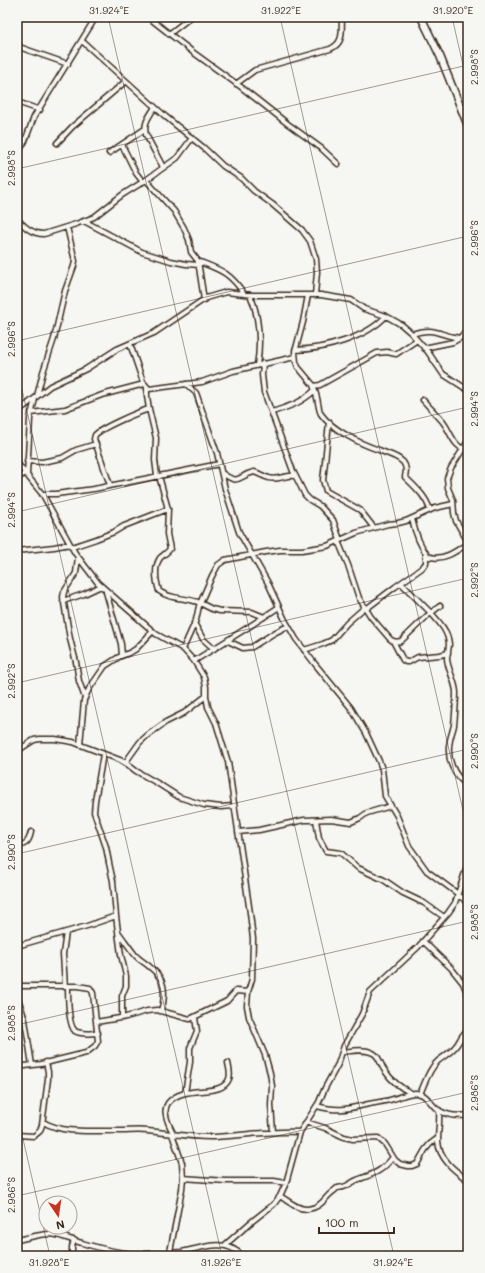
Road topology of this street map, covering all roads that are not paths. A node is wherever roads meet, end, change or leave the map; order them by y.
1 (96, 17) edge
2 (148, 17) edge
3 (191, 17) edge
4 (342, 17) edge
5 (421, 17) edge
6 (169, 34) junction
7 (82, 40) junction
8 (17, 46) edge
9 (68, 64) junction
10 (126, 81) junction
11 (236, 84) junction
12 (17, 102) edge
13 (155, 107) junction
14 (40, 110) junction
15 (467, 121) edge
16 (145, 129) junction
17 (192, 138) junction
18 (58, 143) dead end
19 (122, 145) junction
20 (109, 153) dead end
21 (17, 154) edge
22 (338, 164) dead end
23 (163, 167) junction
24 (144, 181) junction
25 (17, 219) edge
26 (84, 221) junction
27 (67, 228) junction
28 (198, 263) junction
29 (244, 294) junction
30 (250, 295) junction
31 (308, 295) junction
32 (315, 295) junction
33 (204, 300) junction
34 (386, 316) junction
35 (468, 328) edge
36 (412, 334) junction
37 (460, 338) junction
38 (417, 340) junction
39 (130, 344) junction
40 (424, 348) junction
41 (295, 350) junction
42 (295, 357) junction
43 (263, 363) junction
44 (257, 365) junction
45 (186, 384) junction
46 (313, 385) junction
47 (145, 386) junction
48 (315, 390) junction
49 (468, 390) edge
50 (36, 397) junction
51 (423, 400) dead end
52 (149, 409) junction
53 (17, 411) edge
54 (272, 412) junction
55 (31, 413) junction
56 (329, 422) junction
57 (468, 441) edge
58 (96, 444) junction
59 (466, 450) edge
60 (27, 461) junction
61 (17, 462) edge
62 (220, 464) junction
63 (222, 473) junction
64 (26, 474) junction
65 (158, 476) junction
66 (295, 476) junction
67 (17, 479) edge
68 (110, 485) junction
69 (42, 494) junction
70 (453, 504) junction
71 (168, 509) junction
72 (430, 510) junction
73 (412, 519) junction
74 (374, 528) junction
75 (339, 541) junction
76 (468, 543) edge
77 (71, 545) junction
78 (17, 551) edge
79 (252, 554) junction
80 (426, 554) junction
81 (78, 558) junction
82 (402, 583) junction
83 (101, 586) junction
84 (106, 591) junction
85 (63, 601) junction
86 (200, 603) junction
87 (440, 606) dead end
88 (279, 607) junction
89 (365, 608) junction
90 (431, 613) junction
91 (264, 617) junction
92 (194, 623) junction
93 (288, 626) junction
94 (153, 631) junction
95 (228, 640) junction
96 (393, 641) junction
97 (183, 649) junction
98 (214, 649) junction
99 (304, 650) junction
100 (448, 653) junction
101 (122, 655) junction
102 (194, 661) junction
103 (206, 696) junction
104 (85, 698) junction
105 (80, 745) junction
106 (17, 752) edge
107 (103, 754) junction
108 (125, 762) junction
109 (468, 785) edge
110 (233, 806) junction
111 (390, 806) junction
112 (316, 820) junction
113 (31, 832) dead end
114 (238, 832) junction
115 (17, 848) edge
116 (468, 863) edge
117 (458, 894) junction
118 (468, 902) edge
119 (116, 916) junction
120 (444, 917) junction
121 (118, 931) junction
122 (66, 932) junction
123 (423, 941) junction
124 (17, 946) edge
125 (17, 986) edge
126 (67, 987) junction
127 (248, 992) junction
128 (17, 995) edge
129 (468, 995) edge
130 (161, 1011) junction
131 (24, 1017) junction
132 (122, 1018) junction
133 (195, 1018) junction
134 (17, 1019) edge
135 (96, 1022) junction
136 (468, 1030) edge
137 (98, 1033) junction
138 (342, 1052) junction
139 (46, 1062) junction
140 (228, 1063) dead end
141 (32, 1065) junction
142 (17, 1067) edge
143 (185, 1093) junction
144 (411, 1093) junction
145 (420, 1094) junction
146 (317, 1106) junction
147 (439, 1110) junction
148 (468, 1115) edge
149 (43, 1122) junction
150 (306, 1122) junction
151 (273, 1132) junction
152 (300, 1132) junction
153 (17, 1135) edge
154 (173, 1135) junction
155 (438, 1138) junction
156 (393, 1157) junction
157 (183, 1178) junction
158 (468, 1180) edge
159 (286, 1183) junction
160 (280, 1196) junction
161 (17, 1240) edge
162 (74, 1240) junction
163 (225, 1245) junction
164 (170, 1252) junction
165 (147, 1255) edge
166 (72, 1256) edge
167 (242, 1256) edge

1 - 7 street
2 - 6 street
3 - 6 street
4 - 11 street
5 - 15 street
6 - 11 street
7 - 9 street
7 - 10 street
8 - 9 street
9 - 14 street
10 - 13 street
10 - 18 street
11 - 22 street
12 - 14 street
13 - 16 street
13 - 17 street
14 - 21 street
16 - 19 street
16 - 23 street
17 - 23 street
17 - 32 street
19 - 20 street
19 - 24 street
23 - 24 street
24 - 26 street
24 - 28 street
25 - 27 street
26 - 27 street
26 - 28 street
27 - 50 street
28 - 29 street
28 - 33 street
29 - 30 street
29 - 33 street
30 - 31 street
30 - 44 street
31 - 32 street
31 - 41 street
32 - 34 street
33 - 39 street
34 - 36 street
34 - 41 street
35 - 37 street
36 - 37 street
36 - 38 street
37 - 40 street
38 - 40 street
38 - 46 street
39 - 47 street
39 - 50 street
40 - 49 street
41 - 42 street
42 - 43 street
42 - 46 street
43 - 44 street
43 - 54 street
44 - 45 street
45 - 47 street
45 - 62 street
46 - 48 street
47 - 52 street
47 - 55 street
48 - 54 street
48 - 56 street
50 - 53 street
50 - 55 street
51 - 59 street
52 - 58 street
52 - 65 street
54 - 66 street
55 - 60 street
56 - 72 street
56 - 74 street
57 - 59 street
58 - 60 street
58 - 68 street
59 - 70 street
60 - 64 street
61 - 64 street
62 - 63 street
62 - 65 street
63 - 66 street
63 - 79 street
64 - 67 street
64 - 69 street
65 - 68 street
65 - 71 street
66 - 75 street
68 - 69 street
69 - 77 street
70 - 72 street
70 - 76 street
71 - 77 street
71 - 86 street
72 - 73 street
73 - 74 street
73 - 80 street
74 - 75 street
75 - 79 street
75 - 89 street
76 - 80 street
77 - 78 street
77 - 81 street
79 - 86 street
79 - 88 street
80 - 82 street
81 - 83 street
81 - 85 street
82 - 89 street
82 - 90 street
83 - 84 street
83 - 85 street
84 - 94 street
84 - 101 street
85 - 104 street
86 - 91 street
86 - 92 street
87 - 90 street
88 - 91 street
88 - 93 street
89 - 96 street
89 - 99 street
90 - 96 street
90 - 100 street
91 - 95 street
92 - 97 street
92 - 98 street
93 - 95 street
93 - 99 street
94 - 97 street
94 - 101 street
95 - 98 street
96 - 100 street
97 - 102 street
98 - 102 street
99 - 111 street
100 - 109 street
101 - 104 street
102 - 103 street
103 - 108 street
103 - 110 street
104 - 105 street
105 - 106 street
105 - 107 street
107 - 108 street
107 - 119 street
108 - 110 street
110 - 114 street
111 - 112 street
111 - 117 street
112 - 114 street
112 - 120 street
113 - 115 street
114 - 127 street
116 - 117 street
117 - 118 street
117 - 120 street
119 - 121 street
119 - 122 street
120 - 123 street
121 - 130 street
121 - 132 street
122 - 124 street
122 - 126 street
123 - 129 street
123 - 138 street
125 - 126 street
126 - 135 street
126 - 137 street
127 - 133 street
127 - 151 street
128 - 131 street
130 - 132 street
130 - 133 street
131 - 134 street
131 - 141 street
132 - 135 street
133 - 143 street
135 - 137 street
136 - 145 street
137 - 139 street
138 - 144 street
138 - 146 street
139 - 141 street
139 - 149 street
140 - 143 street
141 - 142 street
143 - 154 street
144 - 145 street
144 - 146 street
145 - 147 street
146 - 150 street
147 - 148 street
147 - 155 street
149 - 153 street
149 - 154 street
150 - 152 street
150 - 156 street
151 - 152 street
151 - 154 street
152 - 159 street
154 - 157 street
155 - 156 street
155 - 158 street
156 - 160 street
157 - 159 street
157 - 164 street
159 - 160 street
160 - 163 street
161 - 162 street
162 - 165 street
162 - 166 street
163 - 164 street
163 - 167 street
164 - 165 street

